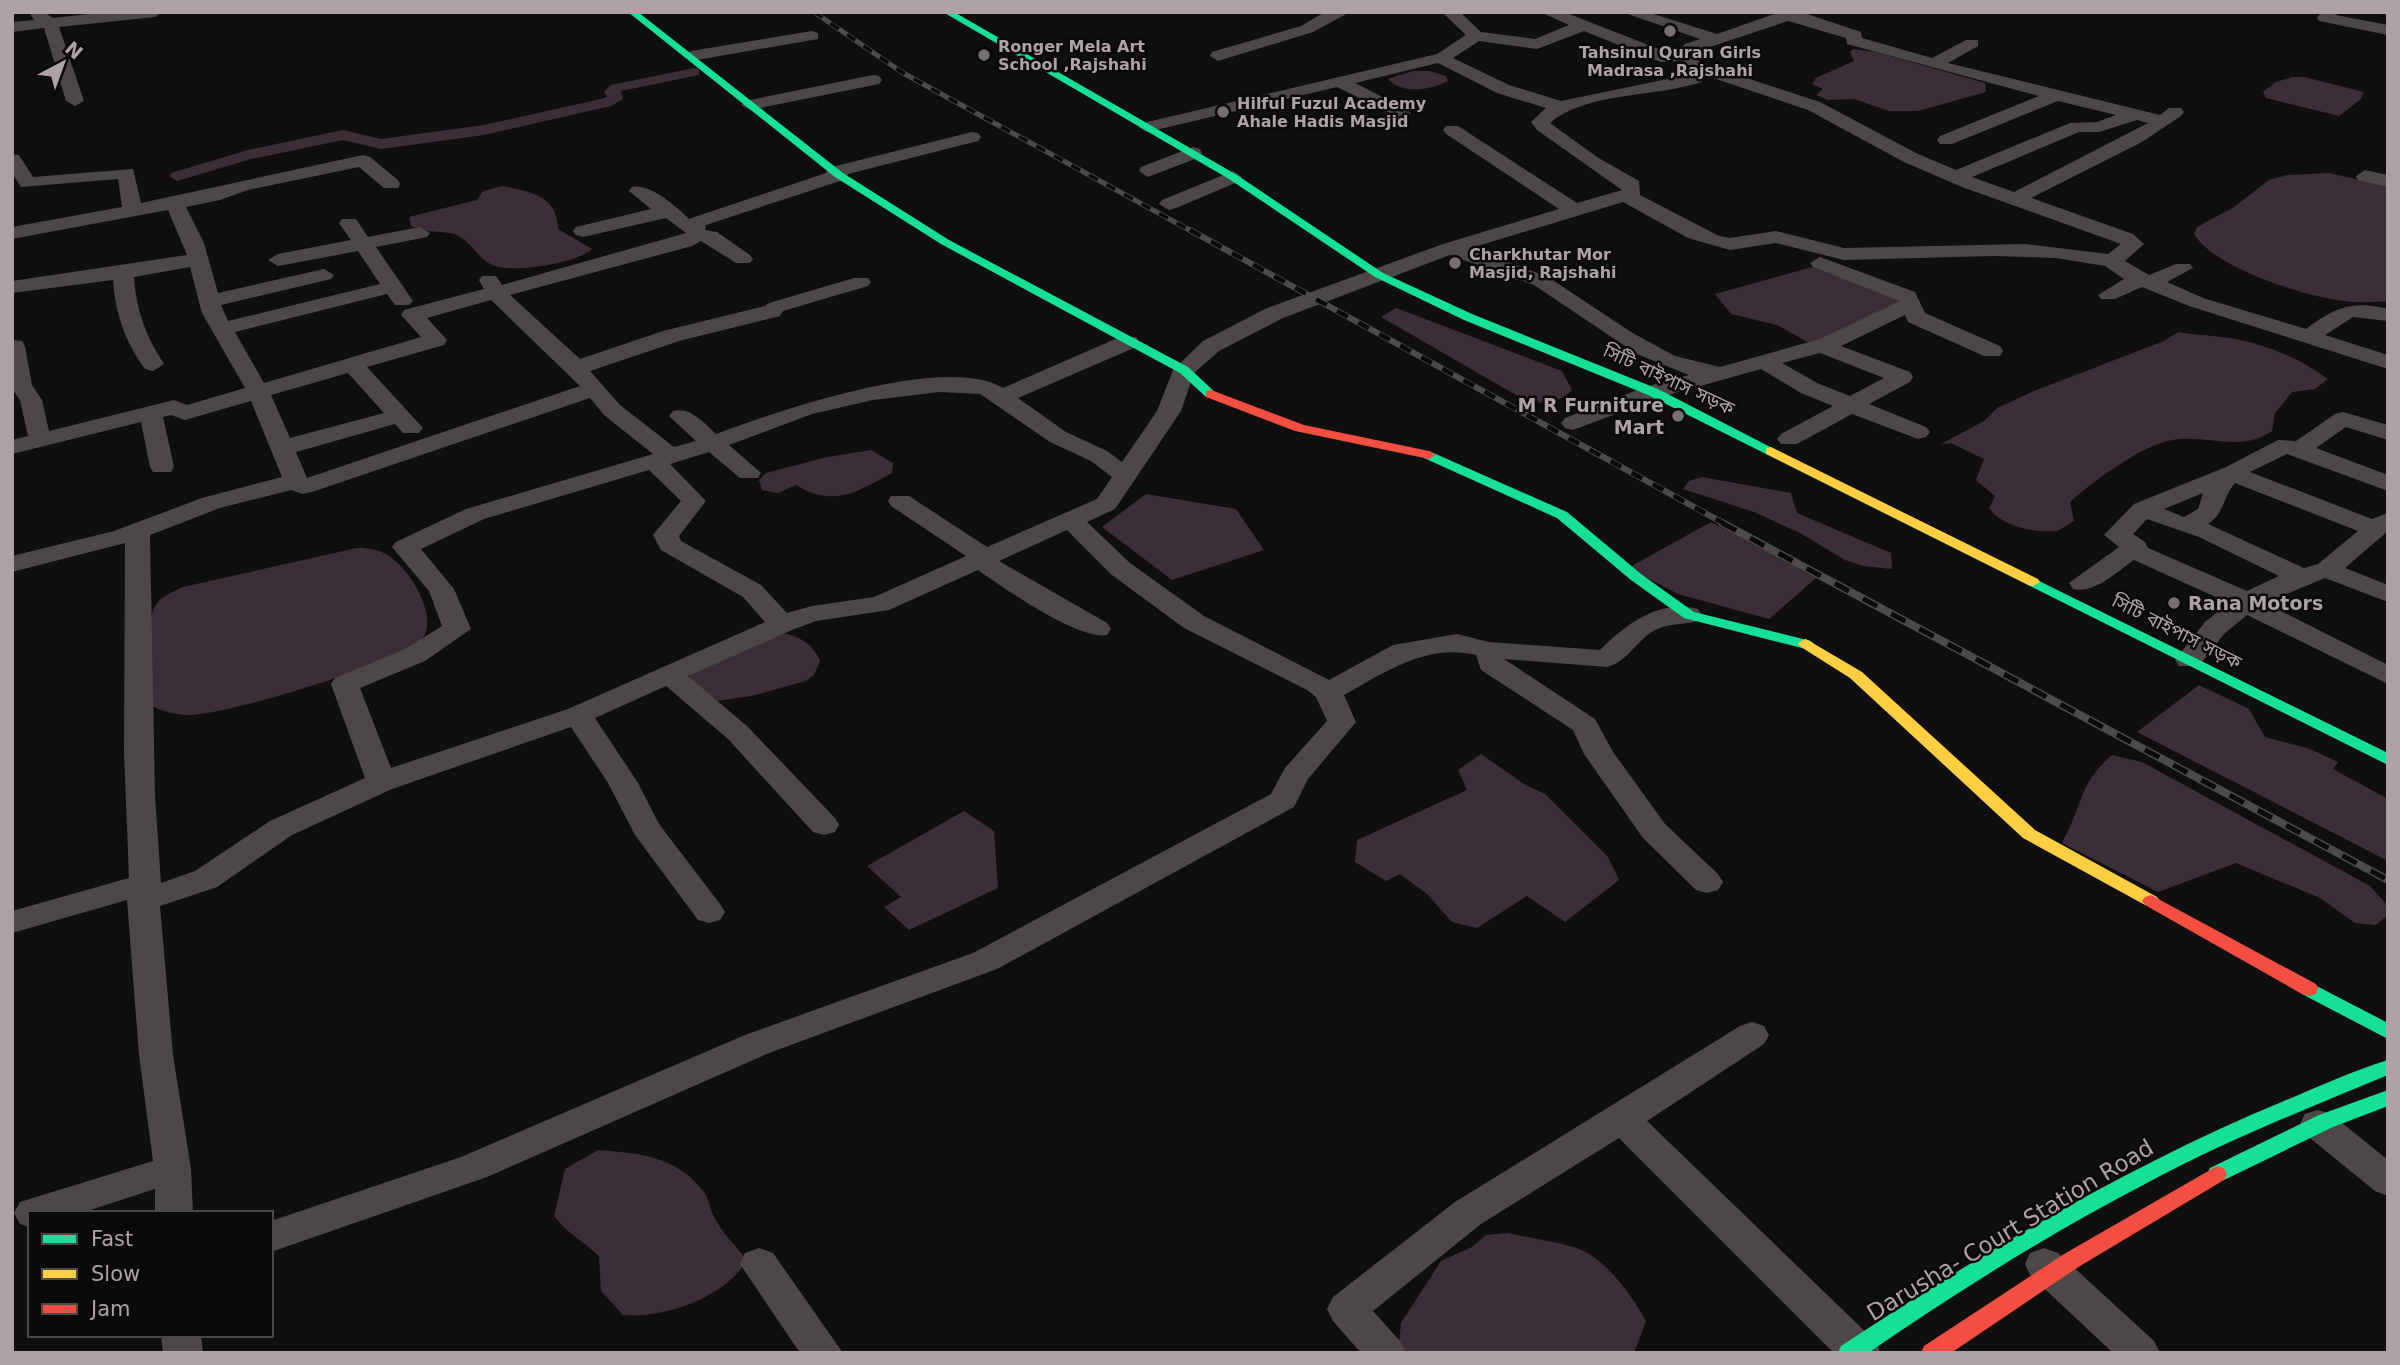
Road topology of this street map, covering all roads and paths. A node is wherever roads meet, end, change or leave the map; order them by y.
1 (34, 12) edge
2 (155, 12) edge
3 (632, 12) edge
4 (947, 12) edge
5 (967, 12) edge
6 (1342, 12) edge
7 (1450, 12) edge
8 (1548, 12) edge
9 (1630, 12) edge
10 (2330, 12) edge
11 (2340, 12) edge
12 (1789, 14) edge
13 (2388, 22) edge
14 (50, 23) junction
15 (1584, 25) junction
16 (12, 27) edge
17 (2388, 30) edge
18 (812, 36) dead end
19 (1476, 36) junction
20 (1717, 39) junction
21 (1972, 43) dead end
22 (691, 56) junction
23 (1217, 56) dead end
24 (1444, 57) junction
25 (1691, 61) junction
26 (1935, 63) junction
27 (873, 80) dead end
28 (1340, 82) junction
29 (2055, 96) junction
30 (75, 101) dead end
31 (750, 105) junction
32 (1562, 107) junction
33 (1402, 114) dead end
34 (2134, 115) junction
35 (1165, 123) junction
36 (1147, 127) junction
37 (1452, 130) dead end
38 (972, 137) dead end
39 (1946, 140) dead end
40 (1193, 153) junction
41 (12, 159) edge
42 (1148, 171) dead end
43 (837, 174) junction
44 (2364, 176) dead end
45 (1233, 177) junction
46 (1956, 177) junction
47 (2388, 181) edge
48 (391, 184) dead end
49 (639, 191) dead end
50 (1625, 195) junction
51 (2017, 198) junction
52 (174, 203) junction
53 (1169, 204) dead end
54 (132, 209) junction
55 (1574, 210) junction
56 (667, 212) junction
57 (349, 223) dead end
58 (583, 231) dead end
59 (696, 231) junction
60 (12, 233) edge
61 (419, 233) dead end
62 (1768, 239) junction
63 (364, 246) junction
64 (1450, 247) junction
65 (198, 259) junction
66 (743, 259) dead end
67 (2112, 261) junction
68 (1398, 268) junction
69 (2183, 268) dead end
70 (123, 273) junction
71 (324, 275) dead end
72 (1379, 275) junction
73 (2146, 281) junction
74 (861, 282) dead end
75 (289, 284) junction
76 (492, 285) junction
77 (391, 286) junction
78 (12, 287) edge
79 (2108, 295) dead end
80 (210, 301) junction
81 (1911, 304) junction
82 (299, 309) junction
83 (2381, 310) edge
84 (412, 315) junction
85 (223, 329) junction
86 (2308, 338) junction
87 (1128, 342) junction
88 (1576, 343) dead end
89 (14, 346) edge
90 (1822, 346) junction
91 (1992, 351) dead end
92 (1762, 361) junction
93 (2388, 362) edge
94 (351, 363) junction
95 (153, 364) dead end
96 (576, 368) junction
97 (1184, 370) junction
98 (1720, 373) junction
99 (1652, 382) junction
100 (1679, 385) junction
101 (594, 389) junction
102 (259, 393) junction
103 (998, 395) junction
104 (1703, 397) dead end
105 (1850, 406) junction
106 (152, 412) junction
107 (401, 415) junction
108 (681, 416) dead end
109 (1573, 424) dead end
110 (1918, 432) dead end
111 (2388, 433) edge
112 (1783, 436) joint
113 (41, 440) junction
114 (714, 443) junction
115 (426, 446) junction
116 (12, 447) edge
117 (282, 448) junction
118 (1813, 450) dead end
119 (2298, 450) junction
120 (662, 458) junction
121 (162, 467) dead end
122 (2230, 472) junction
123 (749, 473) dead end
124 (1124, 475) junction
125 (296, 481) junction
126 (2388, 484) edge
127 (900, 501) dead end
128 (2143, 509) junction
129 (1070, 519) junction
130 (2382, 523) edge
131 (2186, 527) junction
132 (137, 531) junction
133 (2132, 550) junction
134 (980, 557) junction
135 (12, 564) edge
136 (2327, 570) junction
137 (2298, 575) junction
138 (2082, 583) dead end
139 (2388, 594) edge
140 (2248, 603) junction
141 (1689, 615) junction
142 (782, 624) junction
143 (1097, 629) dead end
144 (2197, 646) junction
145 (1489, 650) junction
146 (671, 676) junction
147 (2388, 676) edge
148 (1328, 692) junction
149 (578, 715) junction
150 (2388, 760) edge
151 (381, 782) junction
152 (824, 825) dead end
153 (1707, 882) dead end
154 (144, 892) junction
155 (709, 912) dead end
156 (12, 922) edge
157 (2388, 1032) edge
158 (1752, 1035) dead end
159 (2388, 1067) edge
160 (2388, 1098) edge
161 (1622, 1119) junction
162 (2318, 1124) junction
163 (173, 1169) junction
164 (2388, 1181) edge
165 (38, 1211) edge
166 (174, 1211) edge
167 (273, 1236) edge
168 (2021, 1245) junction
169 (759, 1264) dead end
170 (2053, 1271) junction
171 (1855, 1351) edge
172 (823, 1353) edge
173 (1386, 1353) edge
174 (1932, 1353) edge
175 (2140, 1353) edge

1 - 14 street
2 - 14 street
3 - 22 main road
4 - 36 main road, সিটি বাইপাস সড়ক
5 - 35 main road
6 - 23 street
7 - 19 street
8 - 15 street
9 - 20 street
10 - 17 street
11 - 13 street
12 - 20 street
12 - 26 street
14 - 16 street
14 - 30 street
15 - 19 street
15 - 25 street
18 - 22 street
19 - 24 street
20 - 25 street
21 - 26 street
22 - 31 main road
24 - 28 street
24 - 32 street
25 - 32 street
25 - 46 street
26 - 29 street
27 - 31 street
28 - 33 street
28 - 35 street
29 - 34 street
29 - 39 street
31 - 43 main road
32 - 50 street
34 - 46 street
34 - 51 street
35 - 36 street
35 - 68 main road
36 - 40 main road, সিটি বাইপাস সড়ক
37 - 55 street
38 - 43 street
40 - 42 street
40 - 45 main road, সিটি বাইপাস সড়ক
41 - 54 street
43 - 59 street
43 - 87 main road
44 - 47 street
45 - 53 street
45 - 72 main road, সিটি বাইপাস সড়ক
46 - 51 street
48 - 52 street
49 - 56 street
50 - 55 street
50 - 62 street
51 - 67 street
52 - 54 street
52 - 65 street
54 - 60 street
55 - 64 street
56 - 58 street
56 - 59 street
57 - 63 street
59 - 66 street
59 - 76 street
61 - 63 street
62 - 67 street
62 - 81 street
63 - 75 street
63 - 77 street
64 - 68 street
64 - 98 street
65 - 70 street
65 - 80 street
67 - 73 street
68 - 72 street
68 - 88 main road
69 - 73 street
70 - 78 street
70 - 95 street
71 - 75 street
72 - 97 street
72 - 99 main road, সিটি বাইপাস সড়ক
73 - 79 street
73 - 86 street
74 - 96 street
75 - 80 street
75 - 82 street
76 - 84 street
76 - 96 street
77 - 82 street
77 - 84 street
80 - 85 street
81 - 90 street
81 - 91 street
82 - 85 street
83 - 86 street
84 - 94 street
85 - 102 street
86 - 93 street
87 - 97 main road
87 - 103 street
89 - 113 street
90 - 92 street
90 - 105 street
92 - 98 street
92 - 105 street
94 - 102 street
94 - 107 street
96 - 101 street
97 - 124 street
97 - 141 main road
98 - 100 street
99 - 100 street
99 - 109 street
99 - 144 main road, সিটি বাইপাস সড়ক
100 - 104 main road
101 - 115 street
101 - 120 street
102 - 106 street
102 - 117 street
103 - 114 street
103 - 124 street
105 - 110 street
105 - 112 street
106 - 113 street
106 - 121 street
107 - 115 street
107 - 117 street
108 - 114 street
111 - 119 street
112 - 118 main road
113 - 116 street
114 - 120 street
114 - 123 street
115 - 125 street
117 - 125 street
119 - 122 street
119 - 126 street
120 - 142 street
120 - 151 street
122 - 128 street
122 - 130 street
122 - 131 street
124 - 129 street
125 - 132 street
127 - 134 street
128 - 131 street
128 - 133 street
129 - 134 street
129 - 148 street
130 - 136 street
131 - 137 street
132 - 135 street
132 - 154 street
133 - 138 street
133 - 140 street
134 - 142 street
134 - 143 street
136 - 137 street
136 - 139 street
137 - 140 street
140 - 144 street
140 - 147 street
141 - 145 street
141 - 157 main road
142 - 146 street
144 - 150 main road, সিটি বাইপাস সড়ক
145 - 148 street
145 - 153 street
146 - 149 street
146 - 152 street
148 - 167 street
149 - 151 street
149 - 155 street
151 - 154 street
154 - 156 street
154 - 163 street
158 - 161 street
159 - 168 main road, Darusha- Court Station Road
160 - 162 main road
161 - 171 street
161 - 173 street
162 - 164 street
162 - 170 main road
163 - 165 street
163 - 166 street
168 - 170 street
168 - 171 main road, Darusha- Court Station Road
169 - 172 street
170 - 174 main road
170 - 175 street

